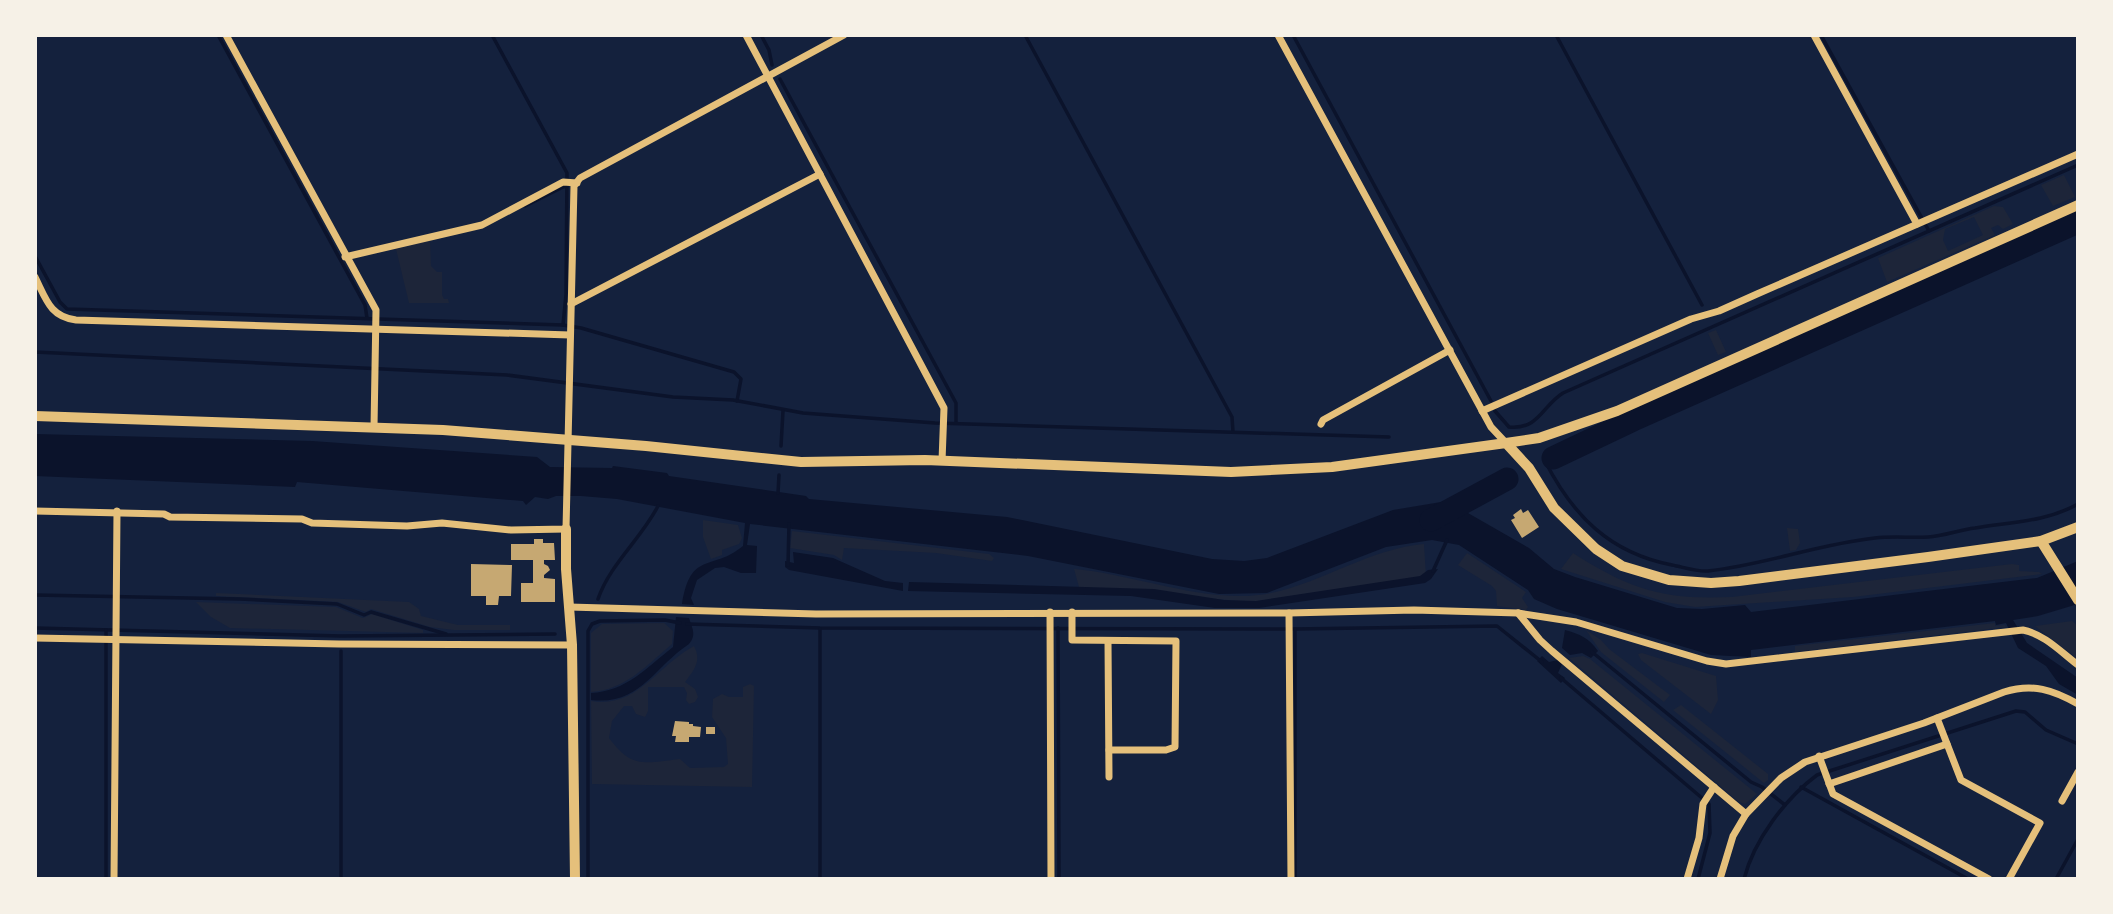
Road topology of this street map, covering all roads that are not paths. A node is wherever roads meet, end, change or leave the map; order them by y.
1 (226, 35) edge
2 (746, 35) edge
3 (844, 35) edge
4 (1279, 35) edge
5 (1814, 35) edge
6 (767, 76) junction
7 (2078, 154) edge
8 (820, 174) junction
9 (570, 182) junction
10 (2078, 205) edge
11 (1920, 222) junction
12 (345, 257) junction
13 (35, 277) edge
14 (571, 304) junction
15 (376, 321) junction
16 (570, 333) junction
17 (1450, 350) junction
18 (1482, 411) junction
19 (35, 416) edge
20 (1321, 424) dead end
21 (374, 427) junction
22 (569, 439) junction
23 (1506, 443) junction
24 (942, 461) junction
25 (35, 511) edge
26 (117, 511) junction
27 (2078, 527) edge
28 (566, 529) junction
29 (2041, 541) junction
30 (2078, 600) edge
31 (569, 607) junction
32 (1050, 612) junction
33 (1072, 612) junction
34 (1289, 612) junction
35 (1518, 613) junction
36 (35, 638) edge
37 (110, 638) junction
38 (1108, 641) junction
39 (572, 645) junction
40 (2078, 664) edge
41 (2078, 704) edge
42 (1937, 718) junction
43 (1946, 743) junction
44 (1109, 750) junction
45 (1819, 756) junction
46 (2078, 772) edge
47 (1109, 777) dead end
48 (1829, 783) junction
49 (1714, 786) junction
50 (2062, 802) dead end
51 (1746, 814) junction
52 (114, 879) edge
53 (575, 879) edge
54 (1051, 879) edge
55 (1291, 879) edge
56 (1688, 879) edge
57 (1720, 879) edge
58 (1989, 879) edge
59 (2009, 879) edge

1 - 12 street
2 - 6 street
3 - 6 street
4 - 17 street
5 - 11 street
6 - 8 street
6 - 9 street
7 - 11 street
8 - 14 street
8 - 24 street
9 - 12 street
9 - 14 street
10 - 23 street
11 - 18 street
12 - 15 street
13 - 15 street
14 - 16 street
15 - 16 street
15 - 21 street
16 - 22 street
17 - 18 street
17 - 20 street
18 - 23 street
19 - 21 main road
21 - 22 main road
22 - 24 main road
22 - 28 street
23 - 24 main road
23 - 29 main road
25 - 26 street
26 - 28 street
26 - 37 street
27 - 29 main road
28 - 31 street
29 - 30 street
31 - 32 street
31 - 39 street
32 - 33 street
32 - 54 street
33 - 34 street
33 - 38 street
34 - 35 street
34 - 55 street
35 - 40 street
35 - 49 street
36 - 37 street
37 - 39 street
37 - 52 street
38 - 44 street
38 - 44 street
39 - 53 street
41 - 42 street
42 - 43 street
42 - 45 street
43 - 48 street
43 - 59 street
44 - 47 street
45 - 48 street
45 - 51 street
46 - 50 street
48 - 58 street
49 - 51 street
49 - 56 street
51 - 57 street

